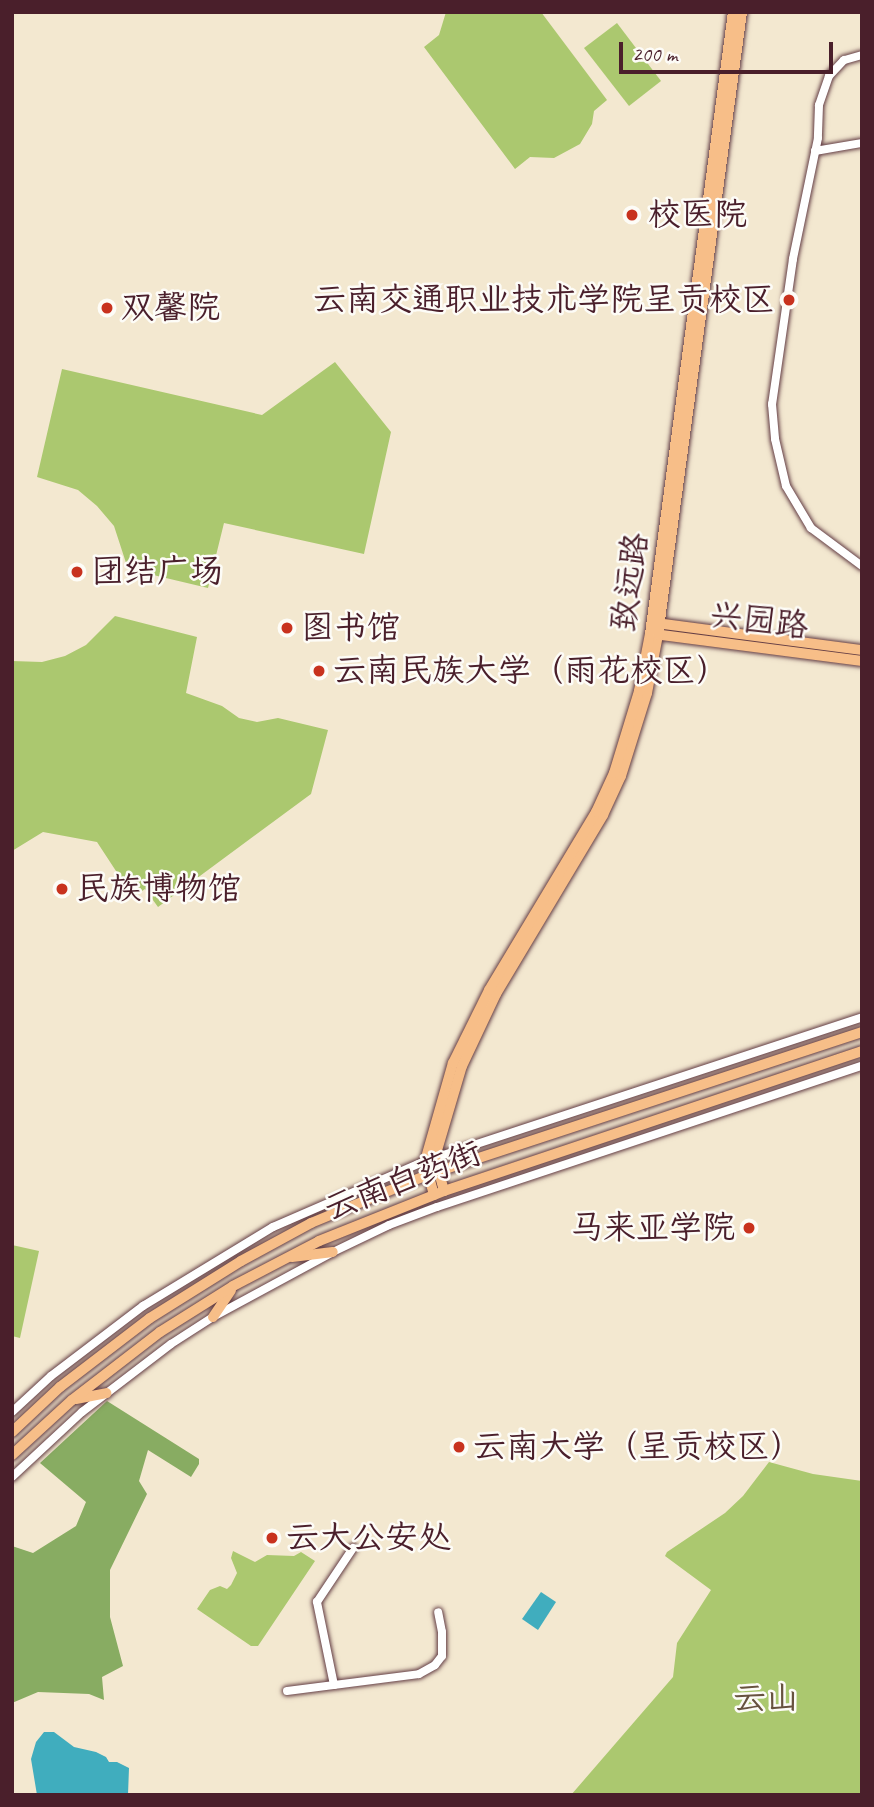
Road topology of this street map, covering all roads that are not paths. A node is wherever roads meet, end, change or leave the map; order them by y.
1 (733, 12) edge
2 (741, 12) edge
3 (862, 55) edge
4 (862, 143) edge
5 (815, 151) junction
6 (862, 566) edge
7 (655, 629) junction
8 (862, 650) edge
9 (862, 660) edge
10 (862, 1017) edge
11 (862, 1032) edge
12 (862, 1051) edge
13 (862, 1066) edge
14 (489, 1154) junction
15 (430, 1159) junction
16 (495, 1173) junction
17 (432, 1174) junction
18 (387, 1190) junction
19 (439, 1193) junction
20 (393, 1210) junction
21 (333, 1252) junction
22 (285, 1258) junction
23 (233, 1286) junction
24 (213, 1317) junction
25 (106, 1393) junction
26 (72, 1400) junction
27 (12, 1412) edge
28 (12, 1432) edge
29 (12, 1455) edge
30 (12, 1477) edge
31 (354, 1548) dead end
32 (438, 1612) dead end
33 (334, 1685) junction
34 (287, 1691) dead end

1 - 7 main road, 致远路
2 - 7 main road, 致远路
3 - 5 street
4 - 5 street
5 - 6 street
7 - 8 main road, 兴园路
7 - 9 main road, 兴园路
7 - 15 main road, 致远路
10 - 15 street
11 - 14 main road, 云南白药街
12 - 16 main road, 云南白药街
13 - 21 street
14 - 16 main road
14 - 17 main road, 云南白药街
15 - 17 main road, 致远路
15 - 27 street
16 - 19 main road, 云南白药街
17 - 18 main road, 云南白药街
17 - 19 main road, 致远路
18 - 20 main road
18 - 28 main road, 云南白药街
19 - 20 main road, 云南白药街
20 - 22 main road, 云南白药街
21 - 22 main road
21 - 24 street
22 - 23 main road, 云南白药街
23 - 24 main road
23 - 26 main road, 云南白药街
24 - 25 street
25 - 26 main road
25 - 30 street
26 - 29 main road, 云南白药街
31 - 33 street
32 - 33 street
33 - 34 street

